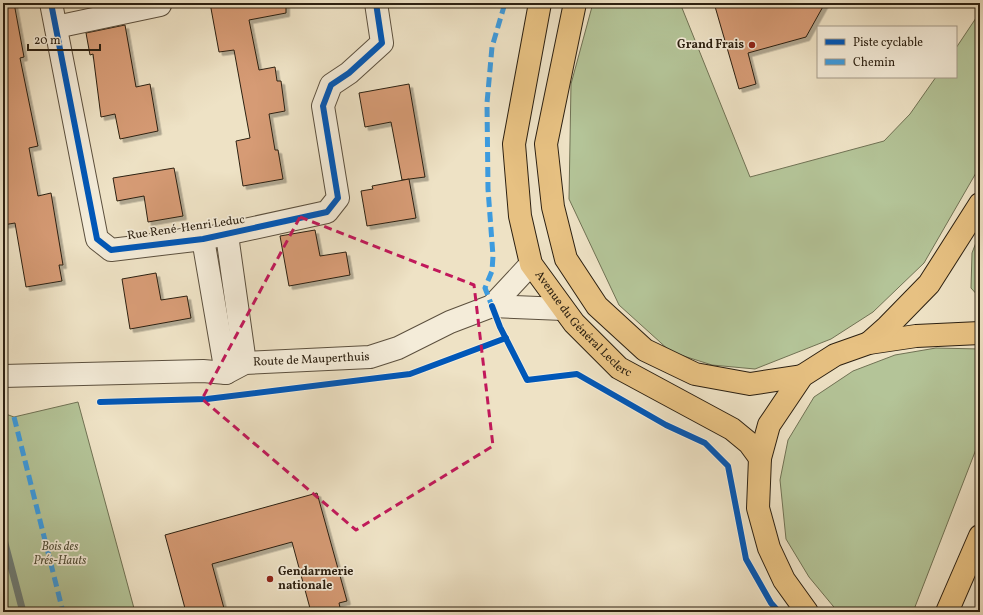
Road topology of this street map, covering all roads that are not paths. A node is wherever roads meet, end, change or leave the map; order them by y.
1 (51, 3) edge
2 (376, 3) edge
3 (540, 3) edge
4 (575, 3) edge
5 (160, 5) dead end
6 (56, 27) junction
7 (980, 204) edge
8 (227, 235) junction
9 (203, 239) junction
10 (531, 264) junction
11 (492, 306) junction
12 (563, 309) junction
13 (980, 333) edge
14 (869, 343) junction
15 (246, 363) junction
16 (226, 373) junction
17 (3, 376) edge
18 (802, 376) junction
19 (760, 458) junction
20 (980, 536) edge
21 (803, 610) edge
22 (947, 612) edge

1 - 6 street, Rue René-Henri Leduc
2 - 8 street, Rue René-Henri Leduc
3 - 10 main road, Avenue du Général Leclerc
4 - 18 main road, Avenue du Général Leclerc
5 - 6 street
6 - 9 street, Rue René-Henri Leduc
7 - 14 main road
8 - 9 street, Rue René-Henri Leduc
8 - 15 street, Rue René-Henri Leduc
9 - 16 street, Rue René-Henri Leduc
10 - 11 street, Route de Mauperthuis
10 - 12 main road, Avenue du Général Leclerc
11 - 12 street, Route de Mauperthuis
11 - 15 street, Route de Mauperthuis
12 - 19 main road, Avenue du Général Leclerc
13 - 14 main road
14 - 18 main road
15 - 16 street, Route de Mauperthuis
16 - 17 street
18 - 19 main road
19 - 21 main road
20 - 22 main road

